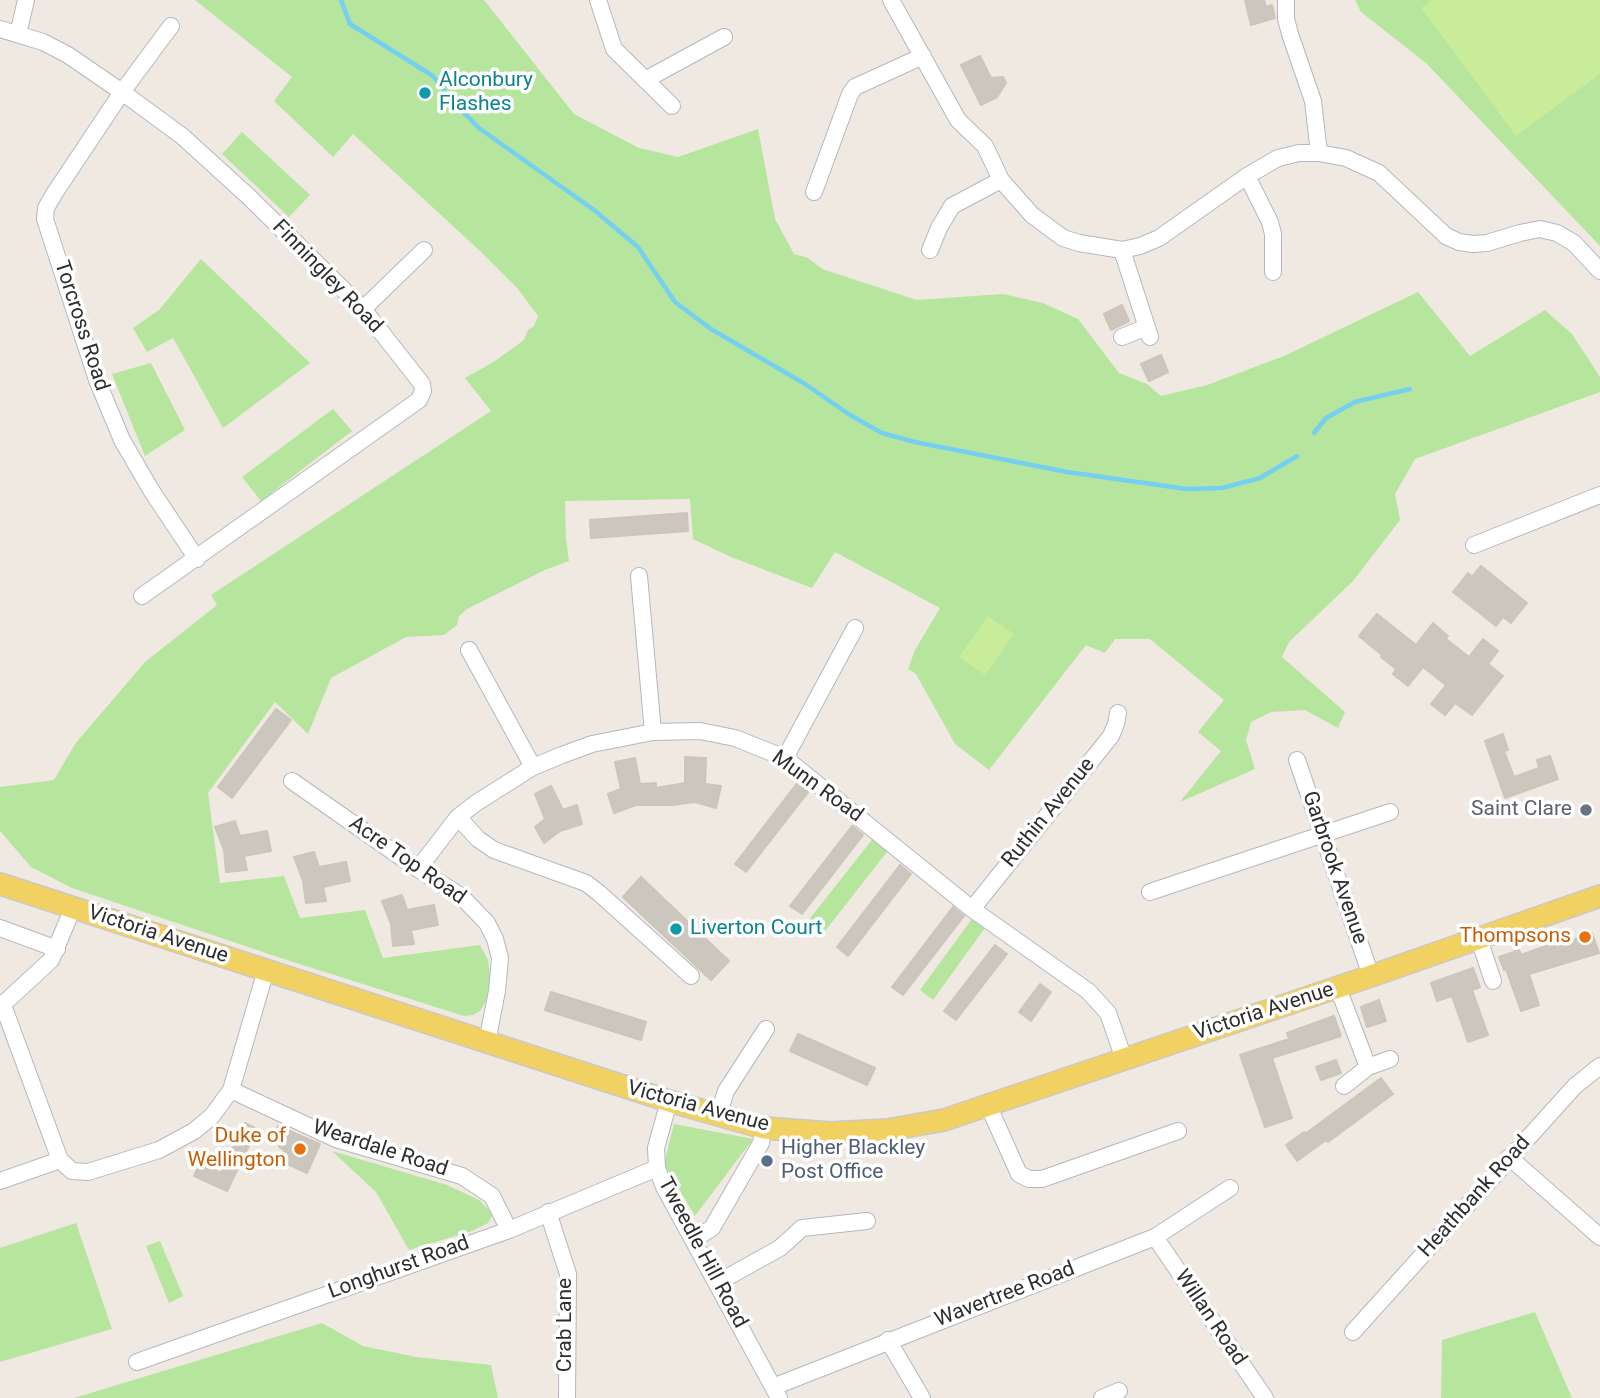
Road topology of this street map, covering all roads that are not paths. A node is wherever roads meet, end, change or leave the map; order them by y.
1 (26, 0) edge
2 (598, 0) edge
3 (891, 0) edge
4 (1286, 0) edge
5 (171, 26) dead end
6 (0, 29) edge
7 (18, 34) junction
8 (724, 37) dead end
9 (923, 56) junction
10 (645, 80) junction
11 (122, 92) junction
12 (672, 106) dead end
13 (1319, 153) junction
14 (1247, 176) junction
15 (1001, 180) junction
16 (814, 192) dead end
17 (424, 250) dead end
18 (930, 250) dead end
19 (1122, 250) junction
20 (1600, 271) edge
21 (1273, 272) dead end
22 (363, 309) junction
23 (1122, 337) dead end
24 (1600, 495) edge
25 (1474, 545) dead end
26 (197, 559) junction
27 (639, 576) dead end
28 (142, 596) dead end
29 (855, 628) dead end
30 (469, 650) dead end
31 (1118, 713) dead end
32 (653, 732) junction
33 (785, 758) junction
34 (1297, 760) dead end
35 (533, 767) junction
36 (292, 781) dead end
37 (1390, 812) dead end
38 (458, 817) junction
39 (1322, 834) junction
40 (418, 869) junction
41 (0, 884) edge
42 (1150, 892) dead end
43 (1600, 896) edge
44 (73, 908) junction
45 (972, 909) junction
46 (0, 928) edge
47 (1479, 939) junction
48 (57, 949) junction
49 (266, 971) junction
50 (691, 976) dead end
51 (1371, 976) junction
52 (1493, 981) dead end
53 (1338, 988) junction
54 (2, 1006) edge
55 (766, 1029) dead end
56 (487, 1042) junction
57 (1124, 1059) junction
58 (1390, 1059) dead end
59 (1600, 1066) edge
60 (1368, 1068) junction
61 (1344, 1086) dead end
62 (231, 1090) junction
63 (669, 1101) junction
64 (988, 1105) junction
65 (718, 1116) junction
66 (764, 1128) junction
67 (1178, 1131) dead end
68 (1510, 1157) junction
69 (60, 1160) junction
70 (657, 1168) junction
71 (0, 1181) edge
72 (1230, 1188) dead end
73 (548, 1212) junction
74 (867, 1221) dead end
75 (509, 1230) junction
76 (1155, 1237) junction
77 (1600, 1237) edge
78 (693, 1240) junction
79 (717, 1283) junction
80 (1353, 1332) dead end
81 (888, 1340) junction
82 (137, 1362) dead end
83 (1119, 1391) dead end
84 (776, 1392) edge
85 (567, 1398) edge
86 (922, 1398) edge
87 (1102, 1398) edge
88 (1265, 1398) edge

1 - 7 street
2 - 10 street
3 - 9 street
4 - 13 street
5 - 11 street, Torcross Road
6 - 7 street, Finningley Road
7 - 11 street, Finningley Road
8 - 10 street
9 - 15 street
9 - 16 street
10 - 12 street
11 - 22 street, Finningley Road
11 - 26 street, Torcross Road
13 - 14 street
13 - 20 street
14 - 19 street
14 - 21 street
15 - 18 street
15 - 19 street
17 - 22 street
19 - 23 street
22 - 26 street, Finningley Road
24 - 25 street
26 - 28 street, Finningley Road
27 - 32 street
29 - 33 street
30 - 35 street
31 - 45 street, Ruthin Avenue
32 - 33 street, Munn Road
32 - 35 street, Munn Road
33 - 45 street, Munn Road
34 - 39 street, Garbrook Avenue
35 - 38 street, Munn Road
36 - 40 street, Acre Top Road
37 - 39 street
38 - 40 street, Munn Road
38 - 50 street
39 - 42 street
39 - 51 street, Garbrook Avenue
40 - 56 street, Acre Top Road
41 - 44 main road, Victoria Avenue
43 - 47 main road, Victoria Avenue
44 - 48 street
44 - 49 main road, Victoria Avenue
45 - 57 street, Munn Road
46 - 48 street
47 - 51 main road, Victoria Avenue
47 - 52 street
48 - 54 street
49 - 56 main road, Victoria Avenue
49 - 62 street
51 - 53 main road, Victoria Avenue
53 - 57 main road, Victoria Avenue
53 - 60 street
54 - 69 street
55 - 65 street
56 - 63 main road, Victoria Avenue
57 - 64 main road, Victoria Avenue
58 - 60 street
59 - 68 street, Heathbank Road
60 - 61 street
62 - 69 street
62 - 75 street, Weardale Road
63 - 65 main road, Victoria Avenue
63 - 70 street, Tweedle Hill Road
64 - 66 main road, Victoria Avenue
64 - 67 street
65 - 66 main road, Victoria Avenue
66 - 78 street
68 - 77 street
68 - 80 street, Heathbank Road
69 - 71 street
70 - 73 street, Longhurst Road
70 - 78 street, Tweedle Hill Road
72 - 76 street, Wavertree Road
73 - 75 street, Longhurst Road
73 - 85 street, Crab Lane
74 - 79 street
75 - 82 street, Longhurst Road
76 - 81 street, Wavertree Road
76 - 88 street, Willan Road
78 - 79 street, Tweedle Hill Road
79 - 84 street, Tweedle Hill Road
81 - 84 street, Wavertree Road
81 - 86 street
83 - 87 street

